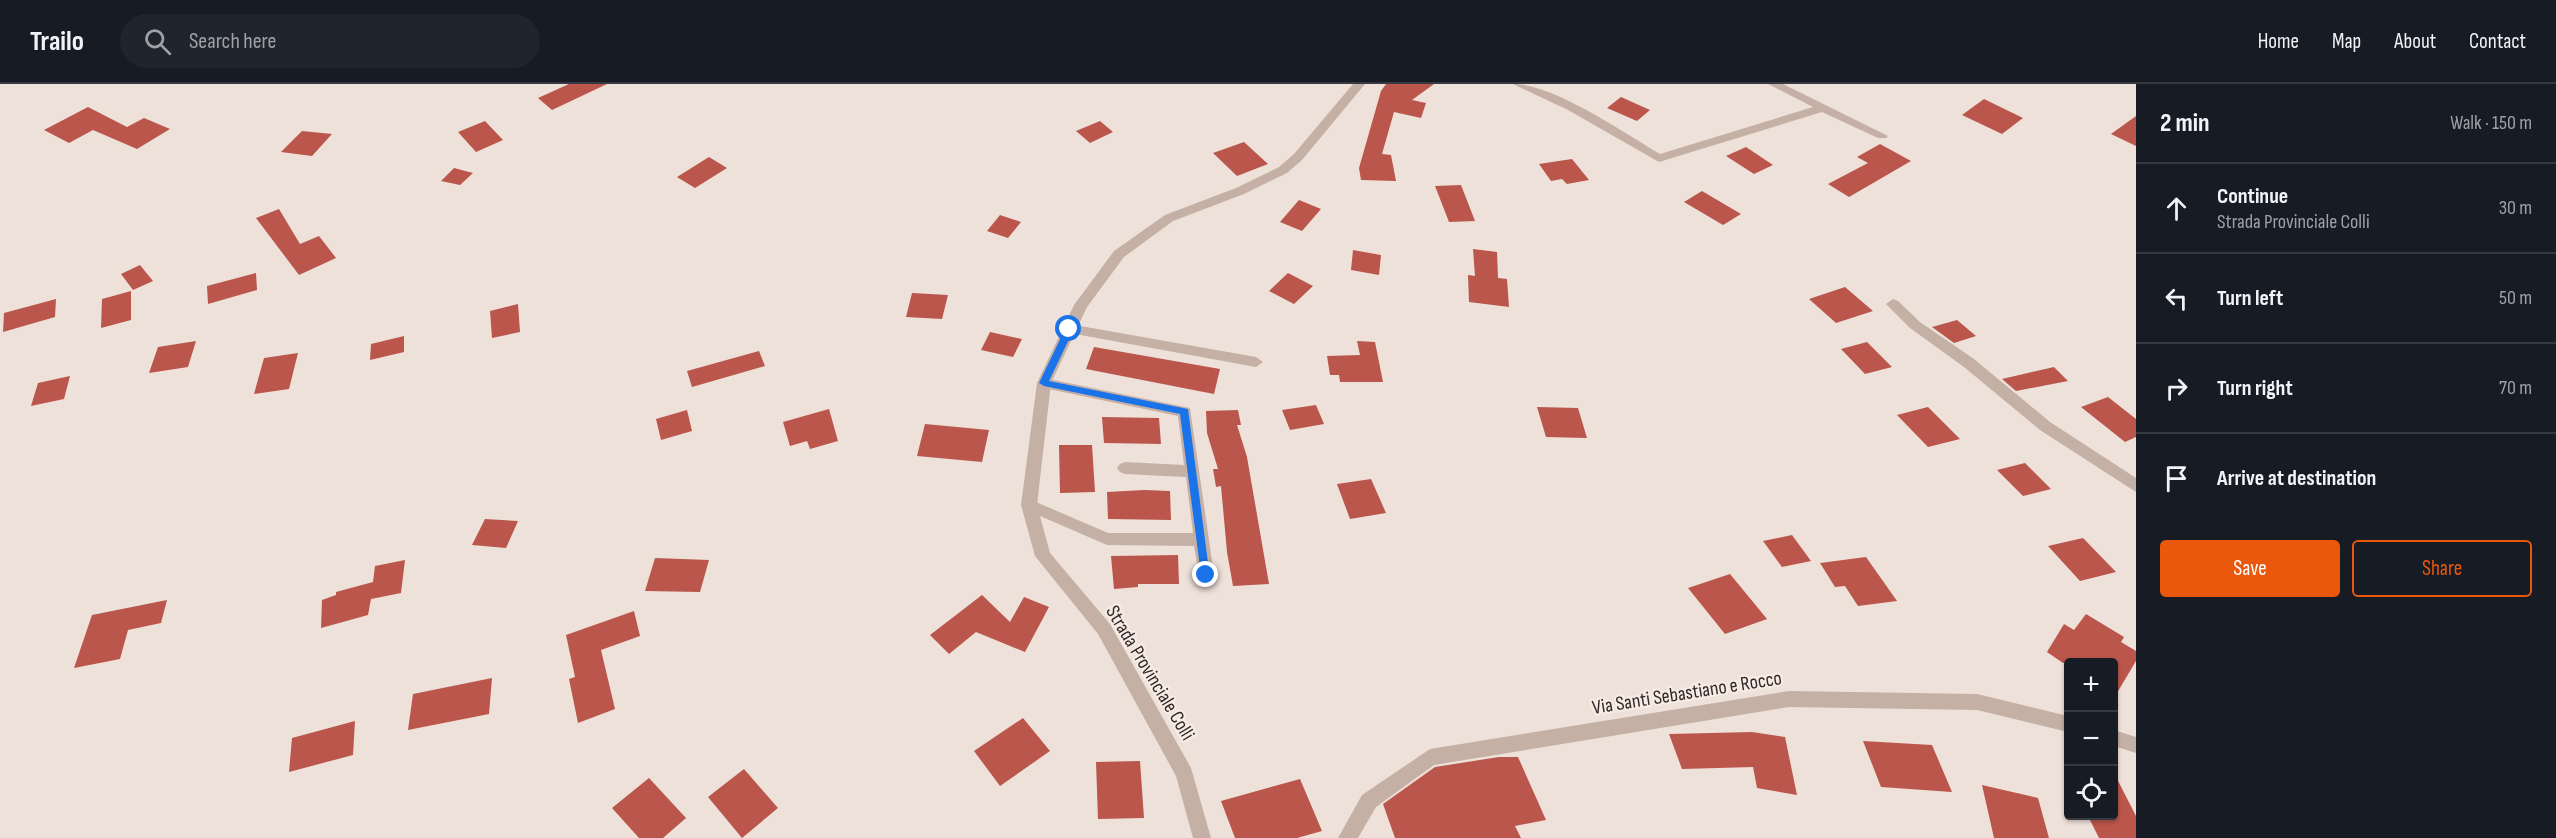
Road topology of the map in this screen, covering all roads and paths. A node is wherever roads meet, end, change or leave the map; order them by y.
1 (1359, 84) edge
2 (1520, 84) edge
3 (1774, 84) edge
4 (1822, 108) junction
5 (1882, 136) dead end
6 (1893, 304) dead end
7 (1069, 329) junction
8 (1256, 362) dead end
9 (1044, 383) junction
10 (1125, 468) dead end
11 (1192, 471) junction
12 (2136, 486) edge
13 (1029, 505) junction
14 (1201, 540) junction
15 (1206, 575) dead end
16 (2064, 723) edge
17 (2118, 739) edge
18 (2136, 744) edge
19 (1202, 838) edge
20 (1347, 838) edge

1 - 7 street, Strada Provinciale Colli
2 - 4 street
3 - 4 street
4 - 5 street
6 - 12 street
7 - 8 street
7 - 9 street, Strada Provinciale Colli
9 - 11 street
9 - 13 street, Strada Provinciale Colli
10 - 11 street
11 - 14 street
13 - 14 street
13 - 19 street, Strada Provinciale Colli
14 - 15 street
16 - 20 street, Via Santi Sebastiano e Rocco
17 - 18 street

